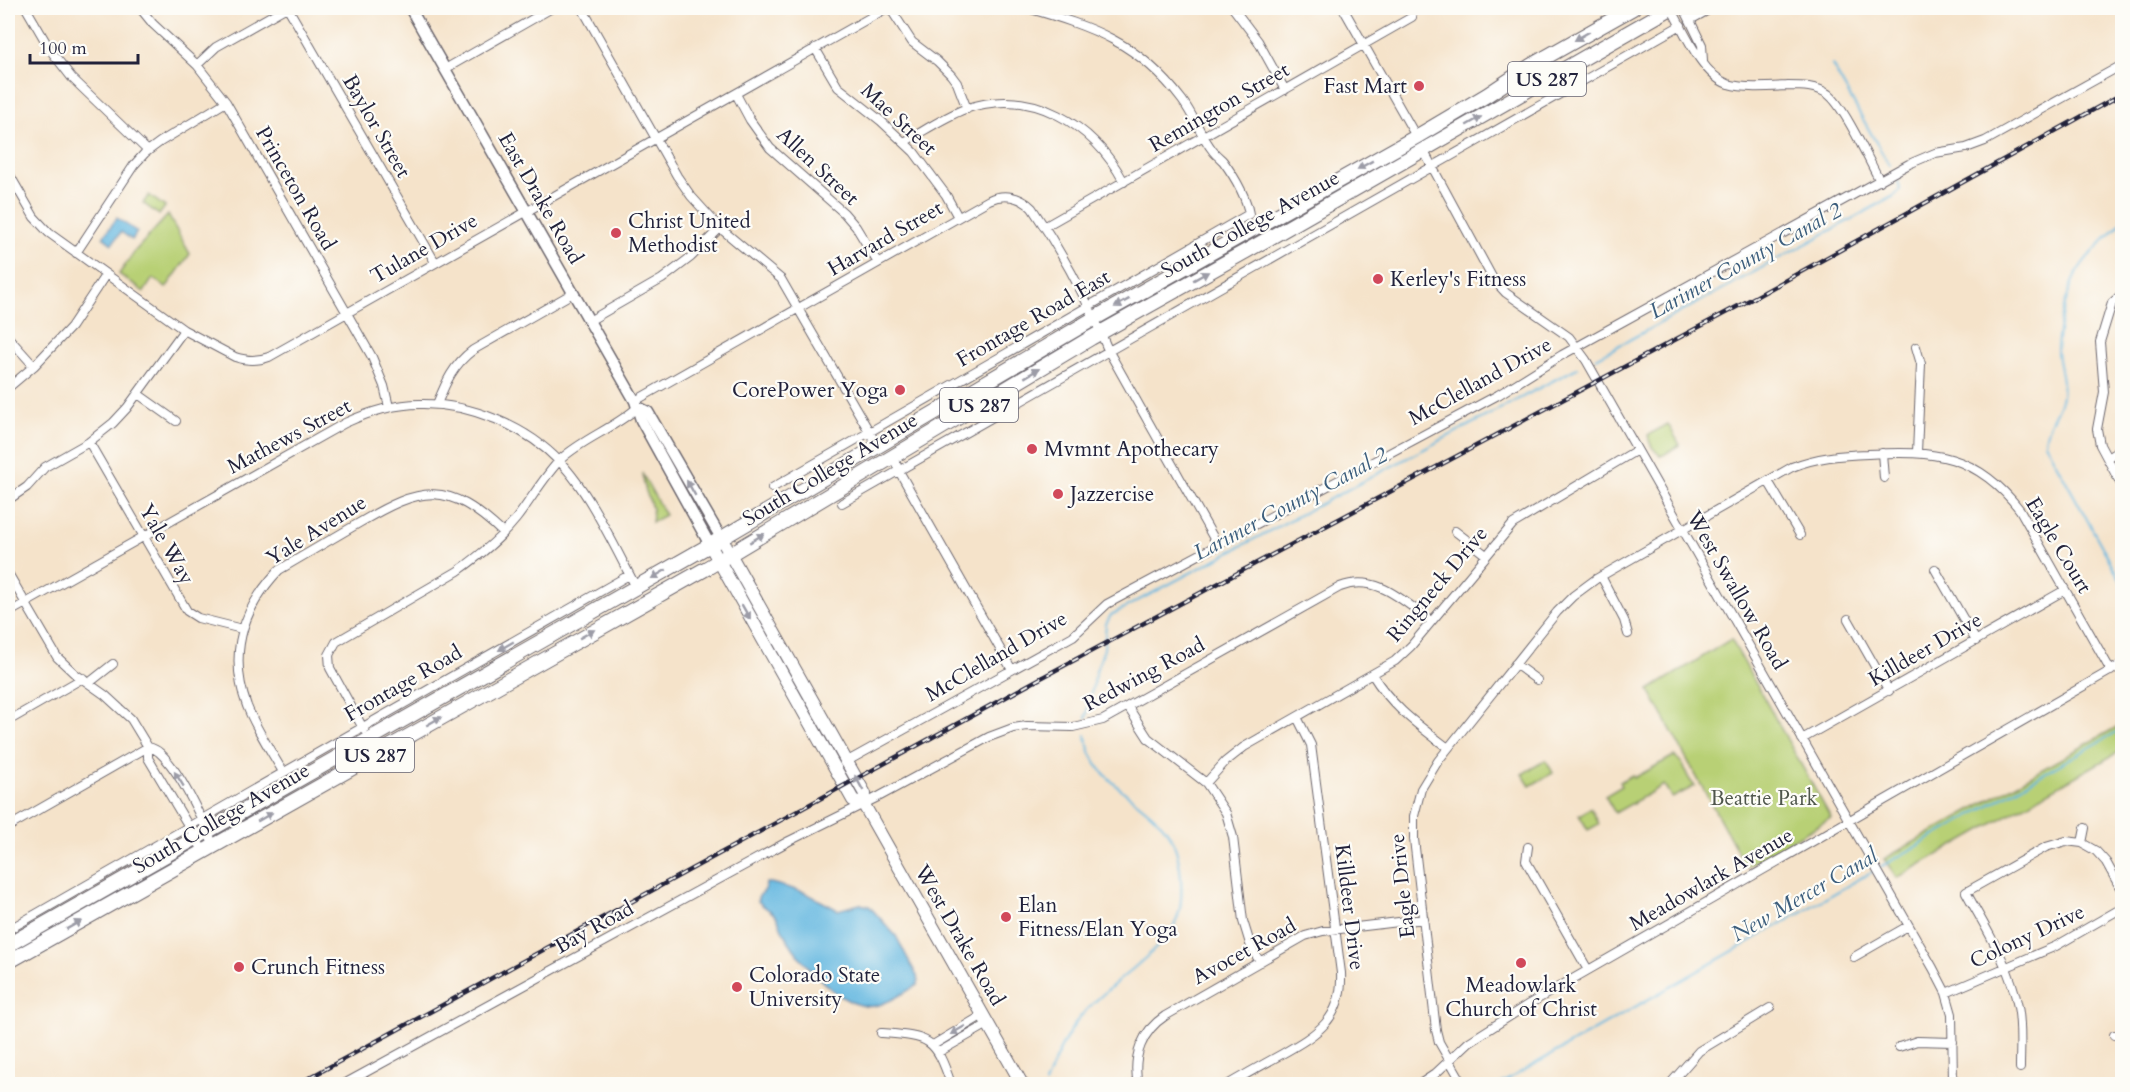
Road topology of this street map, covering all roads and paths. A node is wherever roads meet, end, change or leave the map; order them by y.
1 (26, 8) edge
2 (140, 8) edge
3 (287, 8) edge
4 (410, 8) edge
5 (552, 8) edge
6 (582, 8) edge
7 (888, 8) edge
8 (1027, 8) edge
9 (1233, 8) edge
10 (1343, 8) edge
11 (1631, 8) edge
12 (1671, 8) edge
13 (1684, 8) edge
14 (1712, 8) edge
15 (1412, 17) dead end
16 (1690, 20) junction
17 (1681, 25) junction
18 (1364, 45) junction
19 (815, 48) junction
20 (1703, 62) junction
21 (197, 65) junction
22 (2122, 65) edge
23 (445, 69) junction
24 (1285, 90) junction
25 (736, 94) junction
26 (226, 102) junction
27 (967, 109) junction
28 (1204, 136) junction
29 (1416, 137) junction
30 (655, 139) junction
31 (904, 142) junction
32 (1423, 150) junction
33 (148, 151) junction
34 (1432, 166) junction
35 (8, 172) edge
36 (1880, 181) junction
37 (1124, 182) junction
38 (526, 210) junction
39 (958, 217) junction
40 (1044, 227) junction
41 (720, 228) junction
42 (76, 253) junction
43 (435, 262) junction
44 (878, 263) junction
45 (106, 274) junction
46 (573, 293) junction
47 (2122, 294) edge
48 (799, 308) junction
49 (1092, 312) junction
50 (347, 313) junction
51 (588, 321) junction
52 (184, 330) junction
53 (1100, 332) junction
54 (8, 337) edge
55 (1578, 347) junction
56 (1916, 347) dead end
57 (1108, 350) junction
58 (34, 366) junction
59 (8, 388) edge
60 (138, 394) junction
61 (438, 404) junction
62 (636, 404) junction
63 (389, 407) junction
64 (933, 413) junction
65 (176, 421) dead end
66 (870, 432) junction
67 (89, 442) junction
68 (877, 445) junction
69 (2122, 449) edge
70 (1637, 450) junction
71 (1917, 452) junction
72 (1882, 453) junction
73 (1835, 455) joint
74 (893, 456) junction
75 (2107, 458) junction
76 (560, 461) junction
77 (899, 471) junction
78 (1884, 478) dead end
79 (1768, 481) junction
80 (843, 486) junction
81 (2122, 486) edge
82 (772, 488) dead end
83 (8, 500) edge
84 (842, 502) dead end
85 (1683, 530) junction
86 (1455, 531) dead end
87 (504, 533) junction
88 (1800, 535) dead end
89 (143, 537) junction
90 (715, 542) junction
91 (1217, 544) junction
92 (1486, 555) junction
93 (723, 558) junction
94 (1935, 569) dead end
95 (8, 573) edge
96 (1601, 576) junction
97 (632, 581) junction
98 (2065, 590) junction
99 (25, 603) junction
100 (8, 613) edge
101 (1848, 619) dead end
102 (1431, 621) junction
103 (242, 629) junction
104 (1628, 634) dead end
105 (760, 636) junction
106 (1976, 641) junction
107 (790, 662) junction
108 (112, 664) dead end
109 (1515, 664) junction
110 (2122, 664) edge
111 (779, 669) junction
112 (1012, 670) junction
113 (2111, 671) junction
114 (1372, 674) junction
115 (1537, 680) dead end
116 (86, 681) junction
117 (1889, 691) junction
118 (1128, 707) junction
119 (817, 708) junction
120 (1297, 717) junction
121 (8, 721) edge
122 (366, 733) junction
123 (1802, 739) junction
124 (148, 747) junction
125 (1448, 748) junction
126 (351, 749) junction
127 (848, 762) junction
128 (835, 768) junction
129 (283, 772) junction
130 (336, 777) junction
131 (1206, 783) junction
132 (864, 805) junction
133 (1849, 821) junction
134 (205, 825) junction
135 (8, 827) edge
136 (2085, 828) dead end
137 (191, 833) junction
138 (2082, 843) junction
139 (1528, 848) dead end
140 (209, 849) junction
141 (2122, 891) edge
142 (2122, 908) edge
143 (1424, 919) junction
144 (1908, 926) junction
145 (1335, 929) junction
146 (9, 934) edge
147 (23, 954) junction
148 (1854, 957) dead end
149 (8, 962) edge
150 (1260, 962) junction
151 (2006, 968) junction
152 (1588, 970) junction
153 (1946, 993) junction
154 (1770, 1008) dead end
155 (985, 1020) junction
156 (881, 1033) dead end
157 (1953, 1042) junction
158 (933, 1045) junction
159 (1899, 1047) dead end
160 (939, 1052) junction
161 (1449, 1061) junction
162 (2020, 1068) dead end
163 (344, 1084) edge
164 (951, 1084) edge
165 (1022, 1084) edge
166 (1138, 1084) edge
167 (1229, 1084) edge
168 (1420, 1084) edge
169 (1463, 1084) edge
170 (1670, 1084) edge
171 (1953, 1084) edge

1 - 33 street
2 - 21 street, Princeton Road
3 - 21 street
3 - 43 street, Baylor Street
4 - 23 main road, East Drake Road
5 - 23 street
6 - 30 street
7 - 19 street, Tulane Drive
7 - 27 street
8 - 28 street
9 - 24 street
10 - 18 street, West Swallow Road
11 -> 29 highway, South College Avenue / US 287
12 - 17 street
32 -> 12 highway, South College Avenue / US 287
13 - 16 street
14 - 16 street
15 - 18 street, Remington Street
16 - 20 street
17 - 20 street
17 - 34 street
18 - 24 street, Remington Street
18 - 29 street, West Swallow Road
19 - 25 street, Tulane Drive
19 - 31 street, Mae Street
20 - 36 street
21 - 26 street, Princeton Road
22 - 36 street, McClelland Drive
23 - 38 main road, East Drake Road
24 - 28 street, Remington Street
25 - 30 street, Tulane Drive
25 - 44 street, Allen Street
26 - 33 street
26 - 50 street, Princeton Road
27 - 31 street
27 - 37 street
28 - 37 street, Remington Street
28 - 49 street, Frontage Road East
29 - 32 street, West Swallow Road
29 -> 49 highway, South College Avenue / US 287
30 - 38 street, Tulane Drive
30 - 41 street
31 - 39 street, Mae Street
32 - 34 street, West Swallow Road
53 -> 32 highway, South College Avenue / US 287
33 - 42 street
34 - 55 street, West Swallow Road
34 - 57 street
35 - 42 street, Tulane Drive
36 - 55 street, McClelland Drive
37 - 40 street, Remington Street
38 - 43 street, Tulane Drive
38 - 46 main road, East Drake Road
39 - 40 street, Harvard Street
39 - 44 street, Harvard Street
40 - 49 street, Harvard Street
41 - 48 street
41 - 51 street
42 - 45 street, Tulane Drive
43 - 50 street, Tulane Drive
44 - 48 street, Harvard Street
45 - 52 street, Tulane Drive
45 - 58 street
46 - 51 main road, East Drake Road
46 - 61 street
47 - 75 street
48 - 62 street, Harvard Street
48 - 66 street
49 - 53 street, Harvard Street
49 - 64 highway, South College Avenue / US 287
49 - 66 street, Frontage Road East
50 - 52 street, Tulane Drive
50 - 63 street, Princeton Road
51 - 62 main road, East Drake Road
52 - 60 street
53 - 57 street, Harvard Street
74 -> 53 highway, South College Avenue / US 287
54 - 58 street
55 - 70 street, West Swallow Road
55 - 91 street, McClelland Drive
56 - 71 street
57 - 77 street
57 - 91 street, Harvard Street
58 - 59 street
60 - 65 street
60 - 67 street
61 - 63 street, Mathews Street
61 - 76 street
62 - 76 street, Harvard Street
62 - 90 main road, East Drake Road
63 - 89 street, Mathews Street
64 - 68 highway, South College Avenue / US 287
64 - 74 highway
66 - 68 street
66 - 82 street, Frontage Road East
67 - 83 street
67 - 89 street, Yale Way
68 - 80 highway
68 - 90 highway, South College Avenue / US 287
69 - 75 street
70 - 85 street, West Swallow Road
70 - 92 street, Ringneck Drive
71 - 72 street, Eagle Court
71 - 98 street, Eagle Court
72 - 73 street, Eagle Court
72 - 78 street
73 - 79 street, Eagle Drive
74 - 77 street
74 - 80 highway, South College Avenue / US 287
75 - 81 street
76 - 87 street, Harvard Street
76 - 97 street
77 - 84 street
77 - 112 street
79 - 85 street, Eagle Drive
79 - 88 street
93 -> 80 highway, South College Avenue / US 287
85 - 96 street, Eagle Drive
85 - 123 street, West Swallow Road
86 - 92 street
87 - 103 street, Yale Avenue
87 - 122 street, Harvard Street
89 - 99 street, Mathews Street
89 - 103 street, Yale Way
90 - 93 main road, East Drake Road
90 -> 97 highway, South College Avenue / US 287
91 - 112 street, McClelland Drive
92 - 102 street, Ringneck Drive
93 -> 105 main road, West Drake Road
93 - 107 main road, West Drake Road
130 -> 93 highway, South College Avenue / US 287
94 - 106 street
95 - 99 street
96 - 104 street
96 - 109 street, Eagle Drive
97 -> 122 highway, South College Avenue / US 287
98 - 106 street, Killdeer Drive
98 - 113 street, Eagle Court
99 - 100 street, Mathews Street
99 - 116 street
101 - 117 street
102 - 114 street, Ringneck Drive
102 - 118 street, Redwing Road
103 - 129 street, Yale Avenue
105 - 107 main road
105 - 111 main road, West Drake Road
106 - 117 street, Killdeer Drive
107 - 119 main road, West Drake Road
108 - 116 street
109 - 115 street
109 - 125 street, Eagle Drive
110 - 113 street, Meadowlark Avenue
111 - 119 main road
111 - 128 main road, West Drake Road
112 - 127 street, McClelland Drive
113 - 133 street, Meadowlark Avenue
114 - 120 street, Ringneck Drive
114 - 125 street
116 - 121 street
116 - 124 street
117 - 123 street, Killdeer Drive
118 - 131 street
118 - 132 street, Redwing Road
119 - 127 main road, West Drake Road
120 - 131 street, Ringneck Drive
120 - 145 street, Killdeer Drive
122 - 126 highway, South College Avenue / US 287
122 - 129 street, Frontage Road
123 - 133 street, West Swallow Road
134 -> 124 street
124 - 135 street
124 - 137 street
125 - 143 street, Eagle Drive
126 - 130 highway
126 - 134 highway, South College Avenue / US 287
127 - 128 street, McClelland Drive
132 -> 127 main road, West Drake Road
128 - 132 main road, West Drake Road
129 - 134 street, Frontage Road
140 -> 130 highway, South College Avenue / US 287
131 - 150 street
132 - 155 main road, West Drake Road
132 - 163 street, Bay Road
133 - 144 street, West Swallow Road
133 - 152 street, Meadowlark Avenue
134 - 137 highway, South College Avenue / US 287
134 - 140 street
136 - 138 street
137 - 140 street
137 - 146 highway, South College Avenue / US 287
138 - 141 street
138 - 151 street
139 - 152 street
147 -> 140 highway, South College Avenue / US 287
142 - 151 street, Colony Drive
143 - 145 street, Avocet Road
143 - 161 street, Eagle Drive
144 - 148 street
144 - 153 street, West Swallow Road
145 - 150 street, Avocet Road
145 - 167 street, Killdeer Drive
146 - 147 street
147 - 149 highway, South College Avenue / US 287
150 - 166 street, Avocet Road
151 - 153 street, Colony Drive
151 - 162 street
152 - 161 street, Meadowlark Avenue
153 - 157 street, West Swallow Road
154 - 170 street
155 -> 158 street
155 - 160 street
155 - 165 main road, West Drake Road
156 - 158 street
157 - 159 street
157 - 171 street, West Swallow Road
158 - 160 street
160 - 164 street
161 - 168 street, Meadowlark Avenue
161 - 169 street, Eagle Drive

